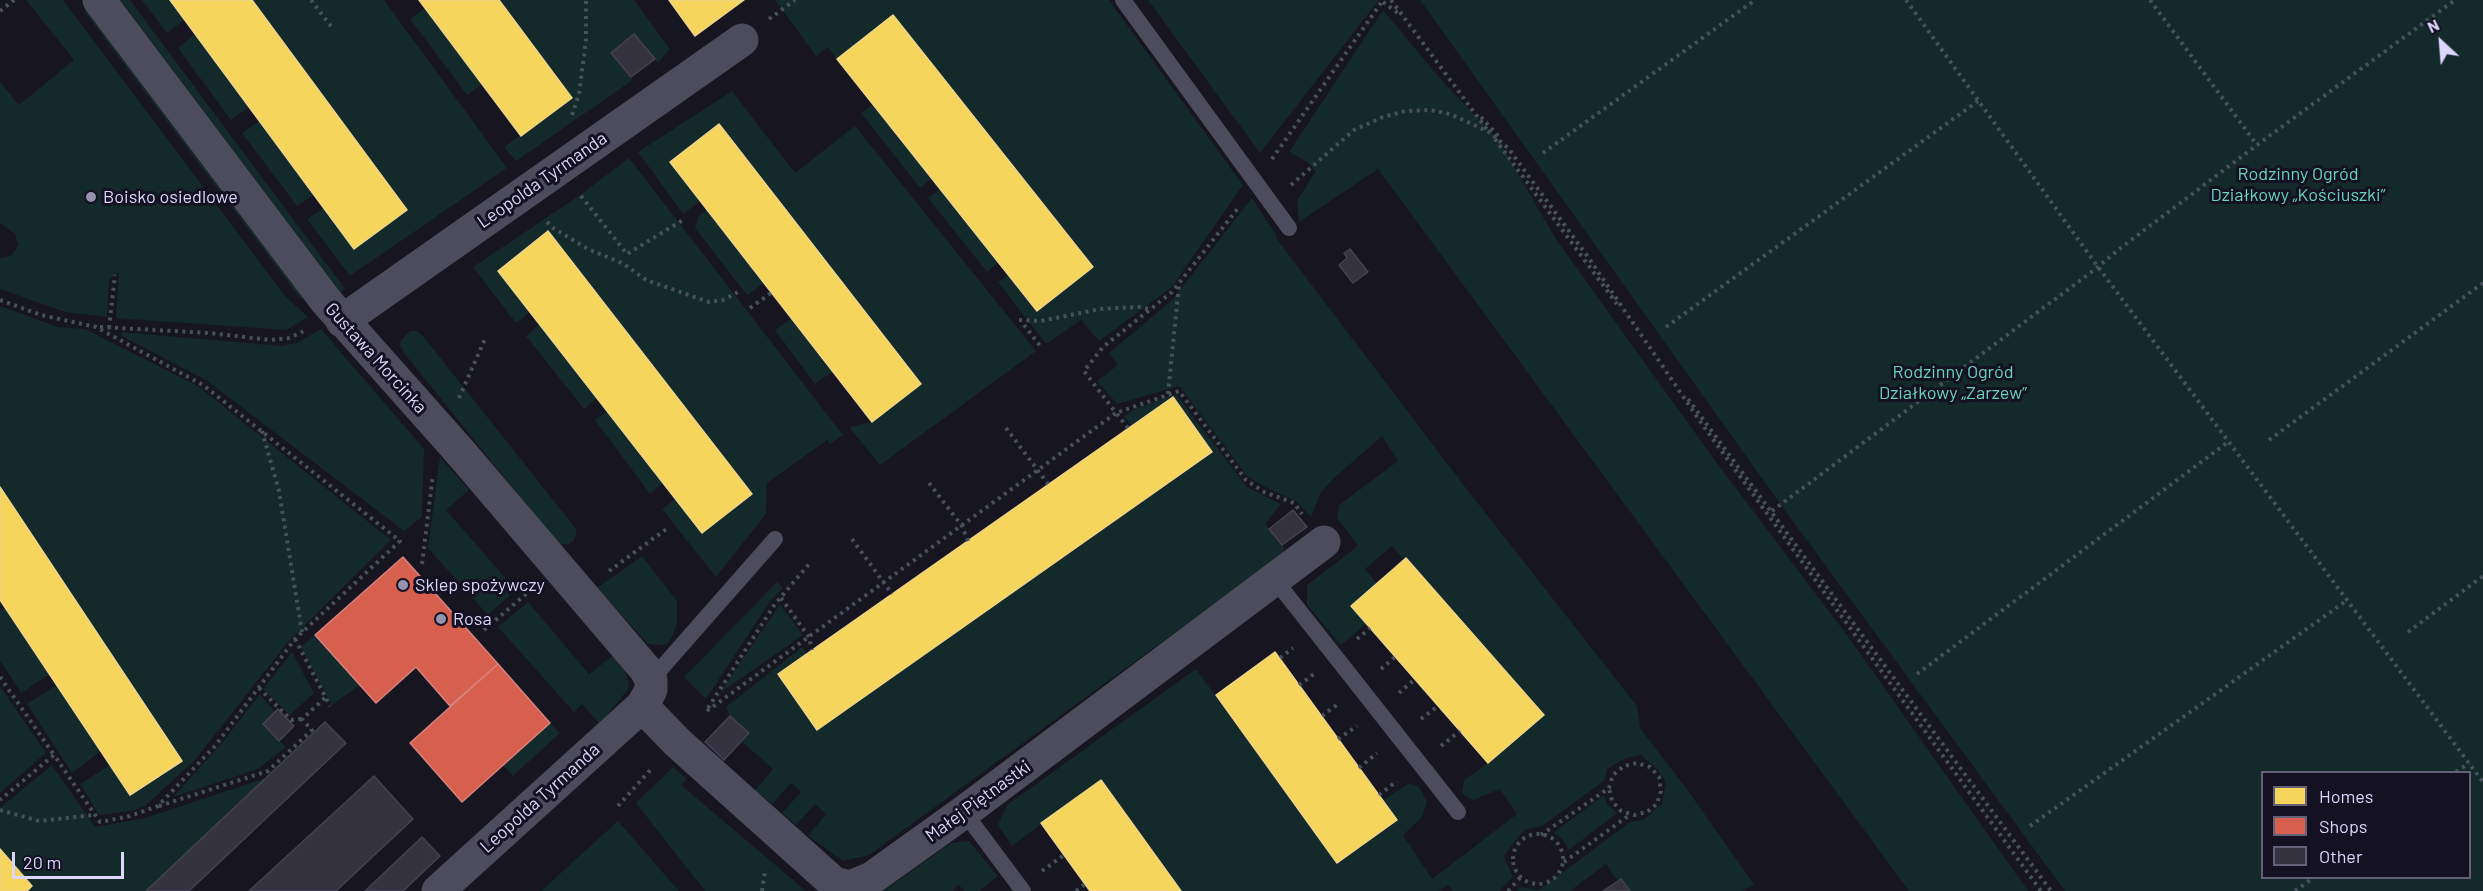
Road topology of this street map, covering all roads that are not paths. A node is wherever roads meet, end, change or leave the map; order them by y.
1 (99, 0) edge
2 (1123, 0) edge
3 (742, 40) dead end
4 (1289, 228) dead end
5 (342, 321) junction
6 (776, 539) dead end
7 (1324, 542) road end
8 (1275, 580) junction
9 (646, 693) junction
10 (964, 812) junction
11 (1458, 812) dead end
12 (438, 891) edge
13 (1023, 891) edge

1 - 5 street, Gustawa Morcinka
2 - 4 lane
3 - 5 street, Leopolda Tyrmanda
5 - 9 street, Gustawa Morcinka
6 - 9 lane
7 - 8 street, Małej Piętnastki
8 - 10 street, Małej Piętnastki
8 - 11 lane
9 - 10 street, Małej Piętnastki
9 - 12 street, Leopolda Tyrmanda
10 - 13 lane

